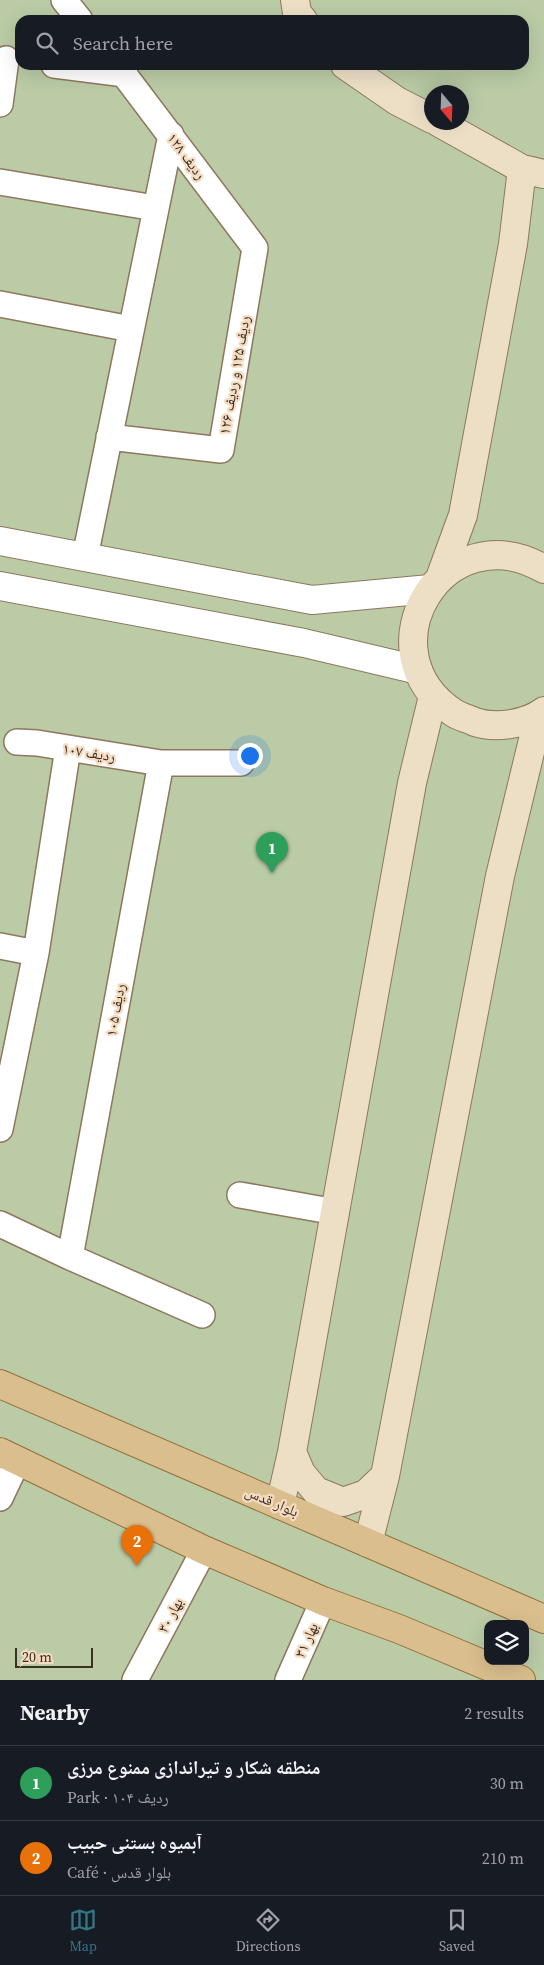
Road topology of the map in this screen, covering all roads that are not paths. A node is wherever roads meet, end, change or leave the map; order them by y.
1 (64, 0) edge
2 (76, 15) edge
3 (9, 59) edge
4 (121, 70) edge
5 (352, 70) edge
6 (0, 104) edge
7 (424, 115) edge
8 (453, 130) edge
9 (171, 135) junction
10 (533, 172) edge
11 (0, 182) edge
12 (156, 208) junction
13 (255, 248) joint
14 (0, 304) edge
15 (131, 329) junction
16 (109, 437) junction
17 (0, 541) edge
18 (85, 557) junction
19 (544, 569) edge
20 (435, 583) junction
21 (0, 586) edge
22 (418, 670) junction
23 (433, 696) junction
24 (541, 713) edge
25 (17, 742) dead end
26 (68, 748) junction
27 (161, 763) junction
28 (241, 763) dead end
29 (0, 946) edge
30 (36, 953) junction
31 (7, 1062) edge
32 (0, 1129) edge
33 (240, 1195) dead end
34 (336, 1212) junction
35 (0, 1224) edge
36 (70, 1257) junction
37 (202, 1315) dead end
38 (0, 1384) edge
39 (292, 1452) junction
40 (9, 1456) edge
41 (385, 1476) junction
42 (0, 1498) edge
43 (280, 1505) junction
44 (368, 1543) junction
45 (204, 1550) junction
46 (323, 1601) junction
47 (544, 1619) edge
48 (484, 1673) edge
49 (135, 1680) edge
50 (288, 1680) edge
51 (521, 1680) edge

1 - 2 street
3 - 6 street
4 - 9 street, ردیف ۱۲۸
5 - 7 main road
8 - 10 main road
9 - 12 street
9 - 13 street, ردیف ۱۲۸
10 - 20 main road
11 - 12 street
12 - 15 street
13 - 16 street, ردیف ۱۲۵ و ردیف ۱۲۶
14 - 15 street
15 - 16 street
16 - 18 street
17 - 18 street
18 - 20 street
19 - 20 main road
20 - 22 main road
21 - 22 street
22 - 23 main road
23 - 24 main road
23 - 34 main road
24 - 41 main road
25 - 26 street, ردیف ۱۰۷
26 - 27 street, ردیف ۱۰۷
26 - 30 street
27 - 28 street, ردیف ۱۰۷
27 - 36 street, ردیف ۱۰۵
29 - 30 street
30 - 31 street
31 - 32 street
33 - 34 street
34 - 39 main road
35 - 36 street
36 - 37 street
38 - 43 main road, بلوار قدس
39 - 41 main road
39 - 43 main road
40 - 42 street
40 - 45 main road
41 - 44 main road
43 - 44 main road, بلوار قدس
44 - 47 main road, بلوار قدس
45 - 46 main road
45 - 49 street, بهار ۳۰
46 - 48 main road
46 - 50 street, بهار ۳۱
48 - 51 main road

